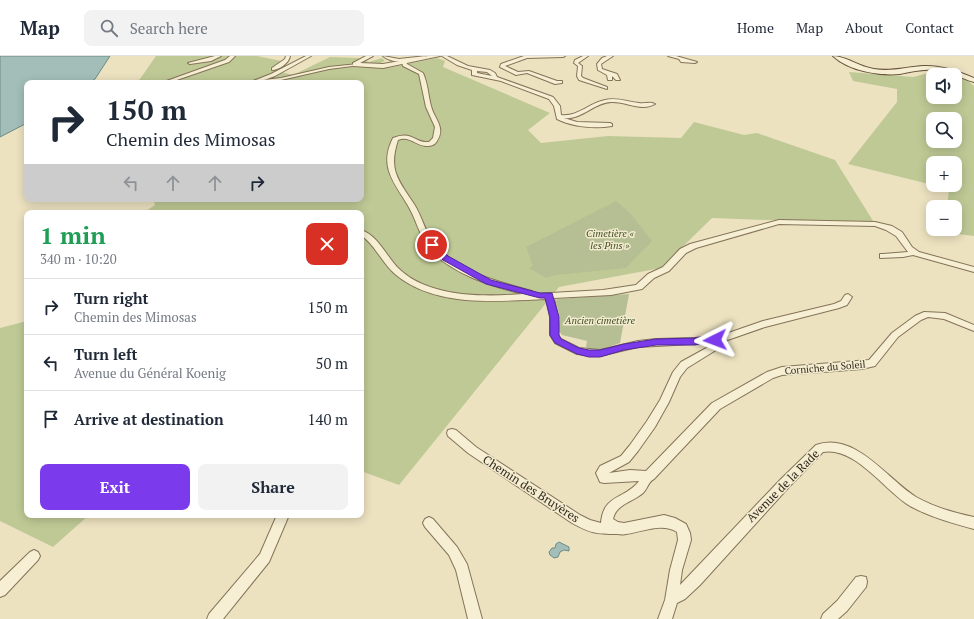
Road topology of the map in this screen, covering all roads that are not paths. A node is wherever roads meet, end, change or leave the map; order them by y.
1 (219, 56) edge
2 (233, 56) edge
3 (288, 56) edge
4 (309, 56) edge
5 (370, 56) edge
6 (385, 56) edge
7 (424, 56) edge
8 (436, 56) edge
9 (444, 56) edge
10 (528, 56) edge
11 (563, 56) edge
12 (586, 56) edge
13 (611, 56) edge
14 (670, 56) edge
15 (835, 56) edge
16 (300, 58) edge
17 (681, 59) dead end
18 (190, 63) dead end
19 (404, 63) junction
20 (543, 63) dead end
21 (360, 64) junction
22 (618, 79) dead end
23 (172, 80) edge
24 (257, 80) edge
25 (261, 80) edge
26 (274, 80) edge
27 (974, 80) edge
28 (560, 82) dead end
29 (605, 88) dead end
30 (652, 104) dead end
31 (558, 115) junction
32 (610, 125) dead end
33 (364, 234) edge
34 (914, 253) junction
35 (883, 256) dead end
36 (974, 270) edge
37 (545, 296) junction
38 (848, 298) dead end
39 (974, 328) edge
40 (714, 341) junction
41 (452, 433) dead end
42 (645, 478) junction
43 (281, 518) edge
44 (429, 523) dead end
45 (974, 524) edge
46 (616, 528) junction
47 (34, 556) dead end
48 (861, 582) dead end
49 (0, 590) edge
50 (673, 598) junction
51 (214, 619) edge
52 (475, 619) edge
53 (665, 619) edge
54 (828, 619) edge

1 - 18 street
2 - 23 street
3 - 24 street
4 - 16 street
5 - 21 street
6 - 7 street
8 - 19 street
9 - 31 street
10 - 11 street
10 - 20 street
10 - 28 street
12 - 29 street
13 - 22 street
14 - 17 street
15 - 27 main road
16 - 25 street
19 - 21 street
19 - 37 street
21 - 26 street
30 - 31 street
31 - 32 street
33 - 37 street
34 - 35 street
34 - 36 street
34 - 37 street
37 - 40 street
38 - 40 street
39 - 42 street, Corniche du Soleil
40 - 42 street
41 - 46 street, Chemin des Bruyères
42 - 46 street, Corniche du Soleil
43 - 51 street
44 - 52 street
45 - 50 street, Avenue de la Rade
46 - 50 street, Chemin des Bruyères
47 - 49 street
48 - 54 street
50 - 53 street

